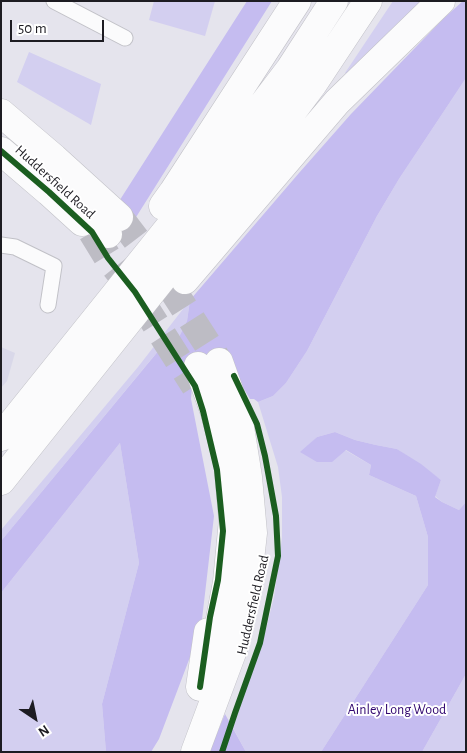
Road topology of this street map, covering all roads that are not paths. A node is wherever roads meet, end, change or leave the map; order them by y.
1 (54, 1) edge
2 (297, 1) edge
3 (334, 1) edge
4 (368, 1) edge
5 (441, 1) edge
6 (125, 38) dead end
7 (1, 113) edge
8 (1, 138) edge
9 (1, 151) edge
10 (106, 228) junction
11 (1, 245) edge
12 (48, 305) dead end
13 (52, 418) junction
14 (1, 426) edge
15 (1, 436) edge
16 (1, 481) edge
17 (237, 584) junction
18 (200, 687) junction
19 (176, 752) edge
20 (195, 752) edge

1 - 6 street
2 - 14 highway
3 - 15 highway
4 - 13 highway
5 - 13 highway
7 - 10 highway, Huddersfield Road
8 - 10 highway, Huddersfield Road
9 - 10 highway, Huddersfield Road
11 - 12 street
13 - 16 highway
17 - 18 highway
17 - 18 highway
17 - 20 highway
18 - 19 highway

